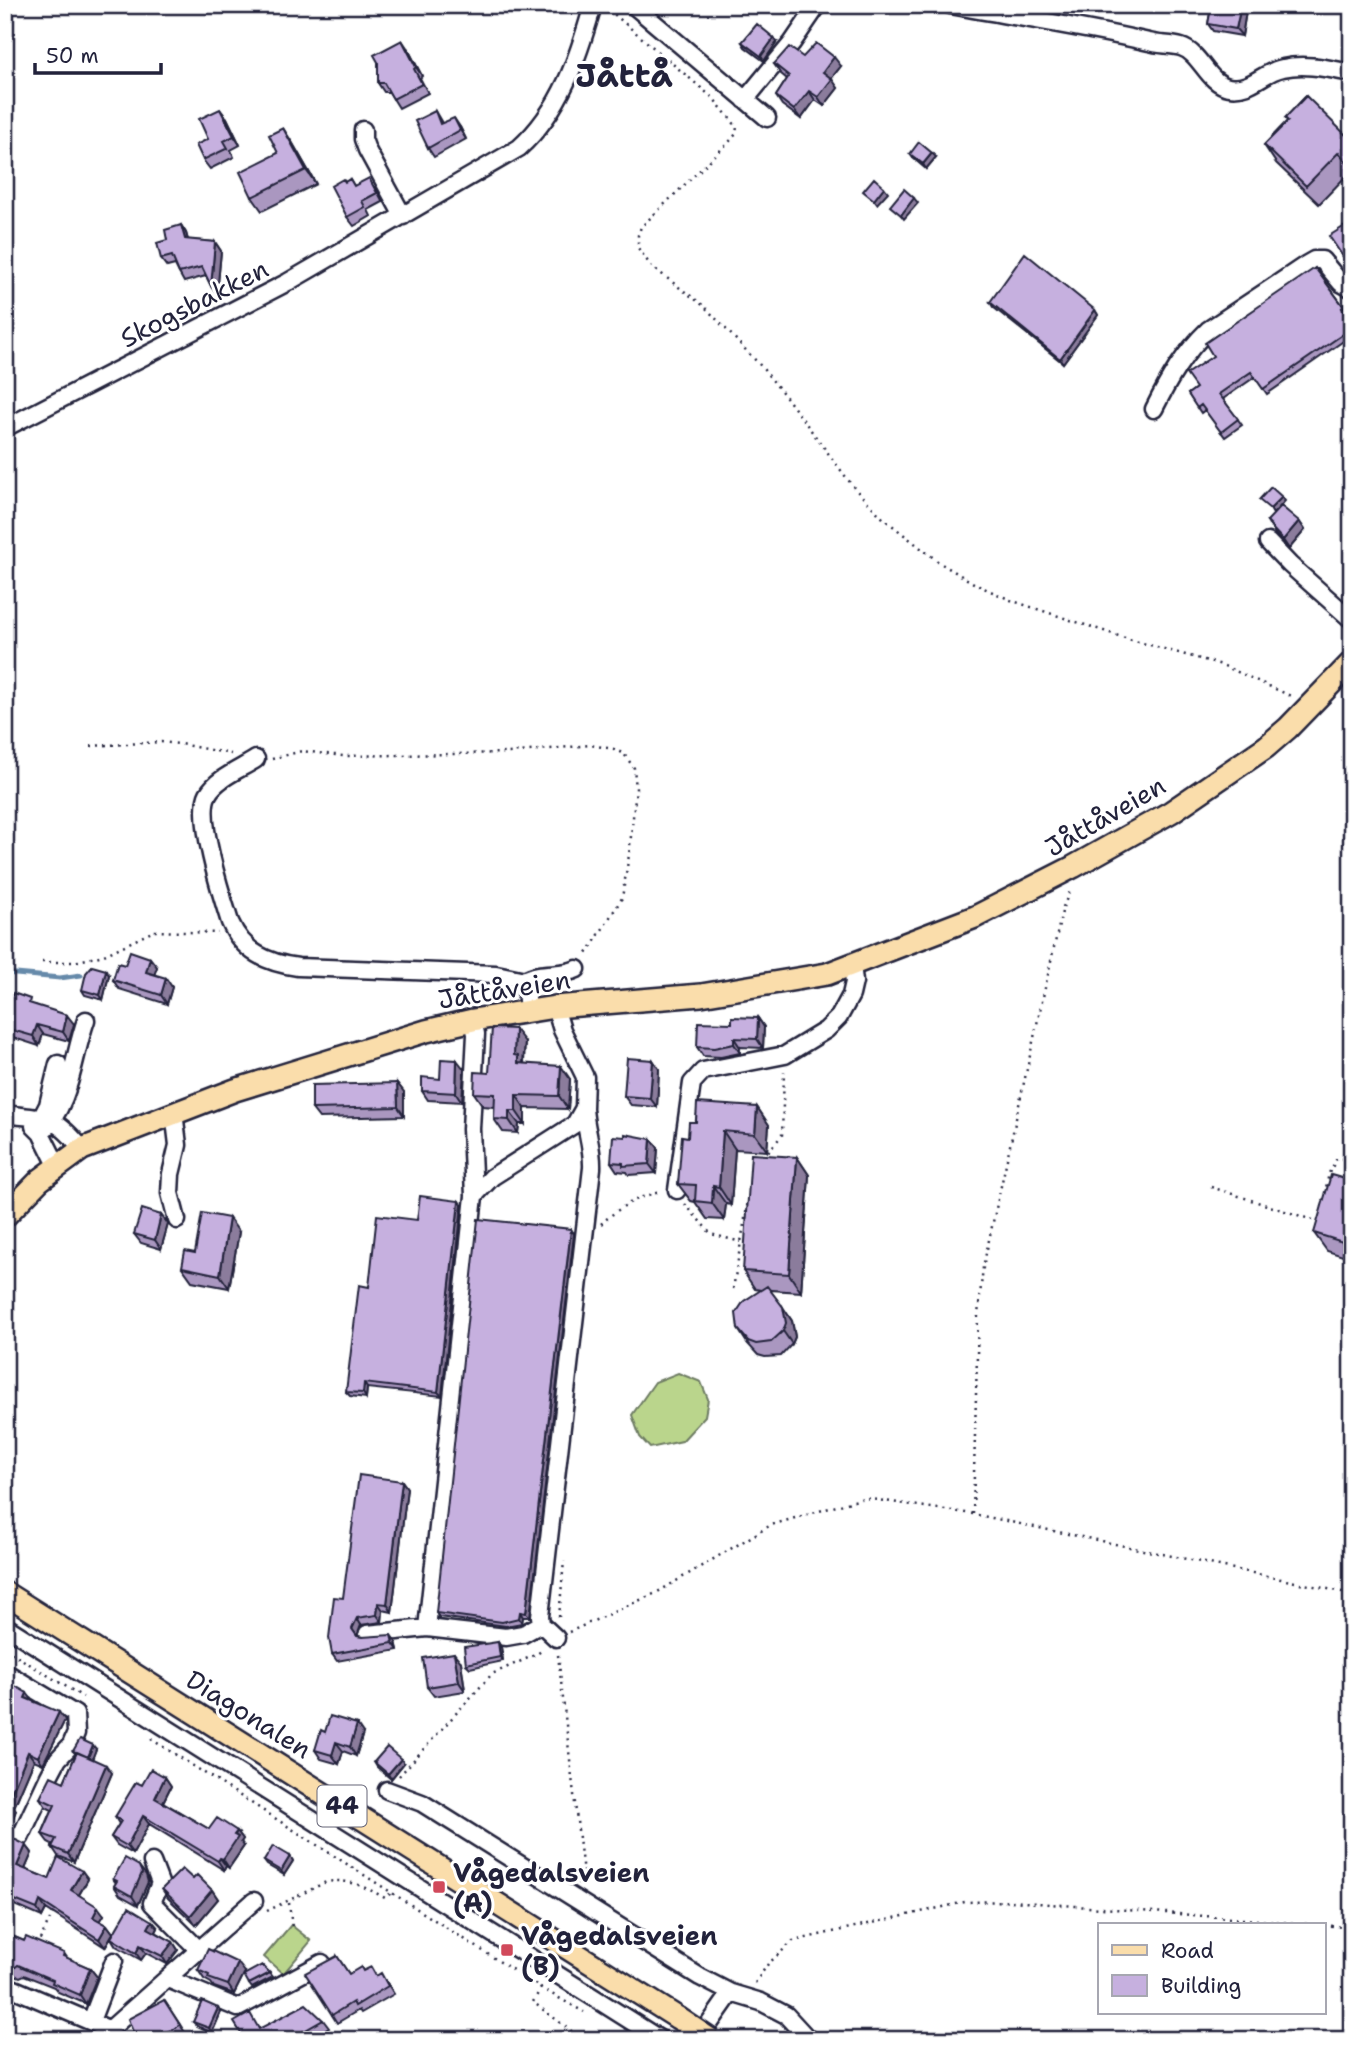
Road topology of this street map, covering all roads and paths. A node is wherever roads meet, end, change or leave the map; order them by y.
1 (593, 5) edge
2 (633, 5) edge
3 (818, 5) edge
4 (950, 5) edge
5 (604, 6) edge
6 (1352, 73) edge
7 (745, 100) junction
8 (767, 118) dead end
9 (363, 130) dead end
10 (403, 216) junction
11 (1352, 289) edge
12 (1154, 409) dead end
13 (5, 428) edge
14 (1268, 542) dead end
15 (1352, 620) edge
16 (1352, 662) edge
17 (1307, 709) junction
18 (90, 746) dead end
19 (256, 759) junction
20 (1075, 886) dead end
21 (235, 934) junction
22 (42, 962) dead end
23 (852, 964) junction
24 (577, 969) joint
25 (525, 980) junction
26 (555, 1007) junction
27 (528, 1010) junction
28 (86, 1020) dead end
29 (473, 1020) junction
30 (785, 1055) junction
31 (58, 1064) dead end
32 (584, 1108) junction
33 (174, 1112) junction
34 (13, 1115) edge
35 (43, 1125) junction
36 (82, 1149) junction
37 (1352, 1160) edge
38 (760, 1162) edge
39 (57, 1166) junction
40 (1211, 1187) dead end
41 (677, 1190) junction
42 (749, 1195) edge
43 (474, 1196) junction
44 (5, 1216) edge
45 (177, 1220) dead end
46 (600, 1226) dead end
47 (741, 1242) junction
48 (733, 1289) dead end
49 (972, 1514) junction
50 (565, 1555) dead end
51 (5, 1593) edge
52 (1352, 1594) edge
53 (541, 1624) junction
54 (5, 1626) edge
55 (427, 1628) junction
56 (367, 1634) edge
57 (556, 1638) junction
58 (5, 1649) edge
59 (5, 1672) edge
60 (93, 1703) dead end
61 (150, 1739) dead end
62 (387, 1790) joint
63 (5, 1832) edge
64 (152, 1862) dead end
65 (392, 1893) junction
66 (572, 1898) junction
67 (254, 1901) joint
68 (289, 1902) junction
69 (59, 1903) edge
70 (1295, 1923) edge
71 (1326, 1925) edge
72 (292, 1927) dead end
73 (1352, 1927) edge
74 (200, 1951) junction
75 (35, 1952) edge
76 (114, 1961) dead end
77 (322, 1963) edge
78 (168, 1979) junction
79 (5, 1985) edge
80 (739, 1994) junction
81 (91, 2021) junction
82 (103, 2034) edge
83 (583, 2040) edge
84 (661, 2040) edge
85 (698, 2040) edge
86 (711, 2040) edge
87 (809, 2040) edge

1 - 10 street, Skogsbakken
2 - 7 street
3 - 7 street
4 - 6 street
5 - 17 path
7 - 8 street
9 - 10 street
10 - 13 street, Skogsbakken
11 - 12 street
14 - 15 street
16 - 17 main road, Jåttåveien
17 - 23 main road, Jåttåveien
18 - 19 path
19 - 21 street
19 - 24 path
20 - 49 path
21 - 22 path
21 - 25 street
23 - 26 main road, Jåttåveien
23 - 30 street
24 - 25 street
25 - 27 street
26 - 27 main road, Jåttåveien
26 - 32 street
27 - 29 main road, Jåttåveien
28 - 35 street
29 - 33 main road, Jåttåveien
29 - 43 street
30 - 38 path
30 - 41 street
31 - 35 street
32 - 43 street
32 - 53 street
33 - 36 main road, Jåttåveien
33 - 45 street
34 - 35 street
35 - 36 street
35 - 39 street
36 - 39 main road, Jåttåveien
37 - 40 path
39 - 44 main road, Jåttåveien
41 - 46 path
41 - 47 path
42 - 47 path
43 - 55 street
47 - 48 path
49 - 52 path
49 - 57 path
50 - 57 path
51 - 86 main road, Diagonalen / 44, bridge
53 - 55 street
53 - 57 street
54 - 84 street
55 - 56 street
57 - 62 path
57 - 66 path
58 - 60 path
59 - 63 street
61 - 65 path
62 - 66 street
64 - 74 street
65 - 68 path
65 - 83 path
66 - 80 street
67 - 68 path
67 - 74 street
68 - 72 path
69 - 75 path
70 - 80 path
71 - 73 path
74 - 78 street
76 - 81 street
77 - 78 street
78 - 82 street
79 - 81 street
80 - 85 street
80 - 87 street
81 - 82 street

